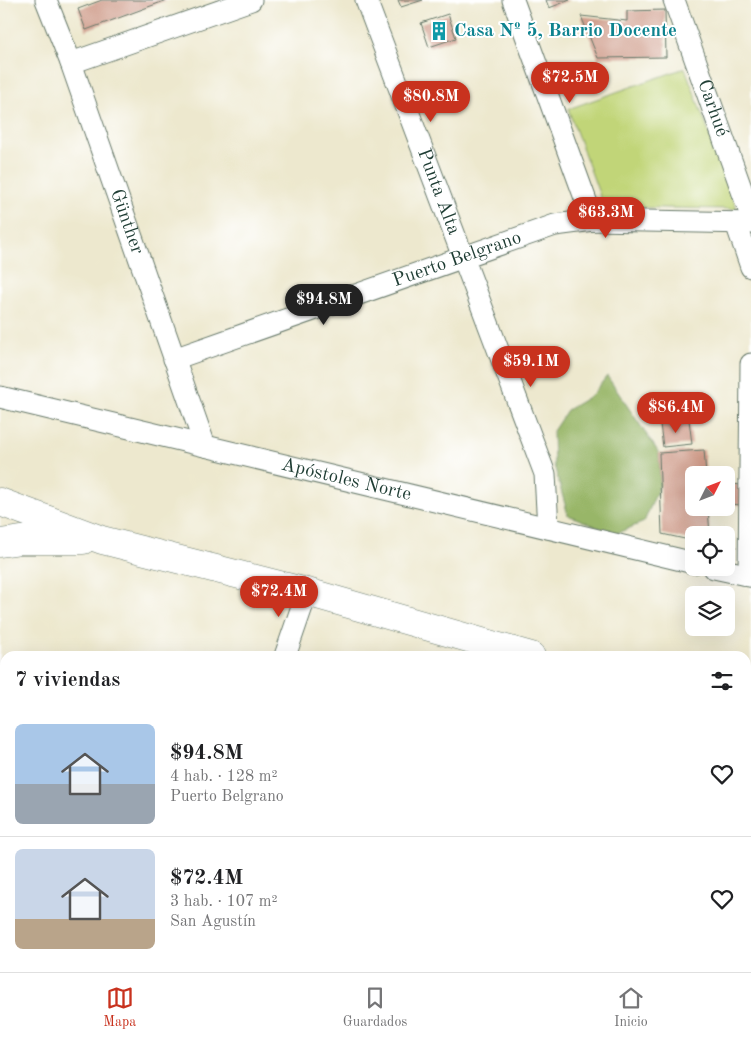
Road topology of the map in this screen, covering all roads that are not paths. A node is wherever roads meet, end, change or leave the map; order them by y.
1 (46, 0) edge
2 (251, 0) edge
3 (366, 0) edge
4 (513, 0) edge
5 (674, 0) edge
6 (71, 63) junction
7 (593, 220) junction
8 (746, 221) edge
9 (462, 259) junction
10 (751, 267) edge
11 (174, 359) junction
12 (751, 364) edge
13 (0, 397) edge
14 (204, 446) junction
15 (0, 502) edge
16 (548, 528) junction
17 (102, 540) junction
18 (7, 546) edge
19 (685, 561) edge
20 (735, 573) edge
21 (750, 576) edge
22 (307, 592) junction
23 (287, 651) edge
24 (514, 651) edge

1 - 6 street, Günther
2 - 6 street
3 - 9 street, Punta Alta
4 - 7 street
5 - 8 street, Carhué
6 - 11 street, Günther
7 - 8 street, Puerto Belgrano
7 - 9 street, Puerto Belgrano
8 - 10 street, Carhué
9 - 11 street, Puerto Belgrano
9 - 16 street, Punta Alta
11 - 14 street, Günther
12 - 21 street
13 - 14 street, Apóstoles Norte
14 - 16 street, Apóstoles Norte
15 - 17 highway
16 - 19 street, Apóstoles Norte
17 - 18 highway
17 - 22 highway
20 - 21 street
22 - 23 street
22 - 24 highway

